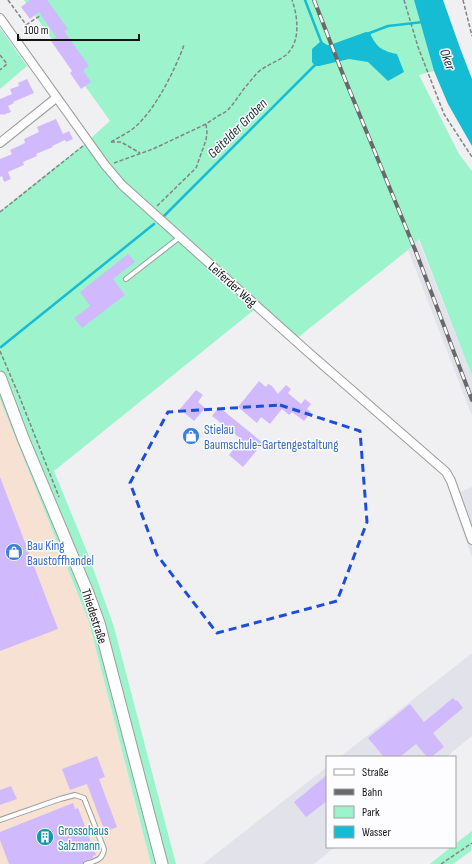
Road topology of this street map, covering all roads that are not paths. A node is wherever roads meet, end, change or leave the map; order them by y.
1 (0, 18) edge
2 (56, 98) junction
3 (0, 143) edge
4 (180, 237) junction
5 (126, 279) dead end
6 (0, 377) edge
7 (472, 540) edge
8 (0, 820) edge
9 (86, 864) edge
10 (162, 864) edge

1 - 2 street, Leiferder Weg
2 - 3 street
2 - 4 street, Leiferder Weg
4 - 5 lane
4 - 7 street, Leiferder Weg
6 - 10 street, Thiedestraße
8 - 9 lane

